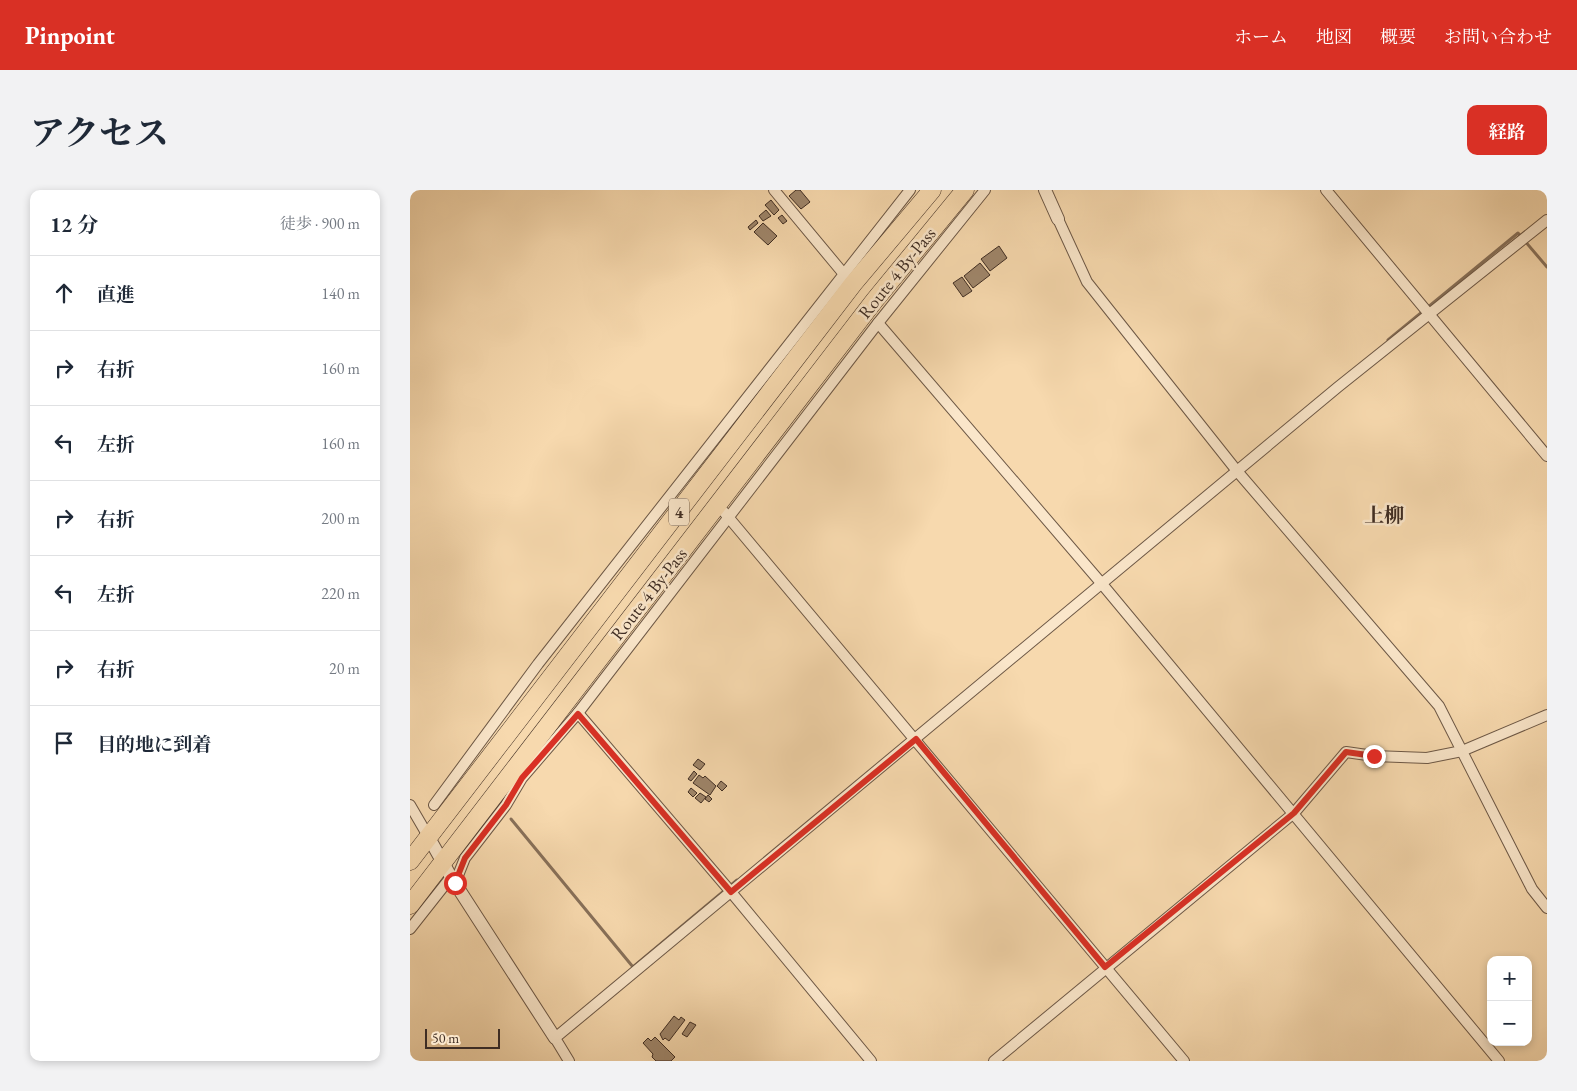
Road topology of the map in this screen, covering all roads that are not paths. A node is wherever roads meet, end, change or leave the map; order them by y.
1 (774, 190) edge
2 (910, 190) edge
3 (932, 190) edge
4 (1045, 190) edge
5 (1326, 190) edge
6 (977, 192) edge
7 (1058, 219) joint
8 (897, 220) junction
9 (1547, 220) edge
10 (843, 273) junction
11 (1428, 313) junction
12 (878, 323) junction
13 (1547, 456) edge
14 (1237, 472) junction
15 (723, 511) junction
16 (1102, 584) junction
17 (578, 714) junction
18 (1547, 715) edge
19 (916, 739) junction
20 (485, 751) junction
21 (1462, 751) junction
22 (518, 774) junction
23 (410, 805) edge
24 (434, 805) dead end
25 (1294, 813) junction
26 (428, 836) junction
27 (410, 862) edge
28 (449, 874) junction
29 (731, 892) junction
30 (410, 905) edge
31 (1547, 908) edge
32 (410, 929) edge
33 (1105, 967) junction
34 (555, 1038) junction
35 (569, 1061) edge
36 (871, 1061) edge
37 (994, 1061) edge
38 (1184, 1061) edge
39 (1499, 1061) edge

1 - 10 street
2 - 8 street
3 - 8 highway, Route 4 By-Pass / 4
4 - 7 street
5 - 11 street
6 - 12 street
6 - 15 highway, Route 4 By-Pass / 4
7 - 14 street
8 - 10 street
8 - 20 highway, Route 4 By-Pass / 4
9 - 11 street
10 - 20 street
11 - 13 street
11 - 14 street
12 - 15 street
12 - 16 street
14 - 16 street
14 - 21 street
15 - 17 street
15 - 19 street
15 - 22 highway, Route 4 By-Pass / 4
16 - 19 street
16 - 25 street
17 - 22 street
17 - 29 street
18 - 21 street
19 - 29 street
19 - 33 street
20 - 24 street
20 - 26 highway, Route 4 By-Pass / 4
21 - 25 street
21 - 31 street
22 - 28 highway, Route 4 By-Pass / 4
22 - 28 street
23 - 26 street
25 - 33 street
25 - 39 street
26 - 27 highway, Route 4 By-Pass / 4
26 - 28 street
28 - 30 highway, Route 4 By-Pass / 4
28 - 32 street
28 - 34 street
29 - 34 street
29 - 36 street
33 - 37 street
33 - 38 street
34 - 35 street

